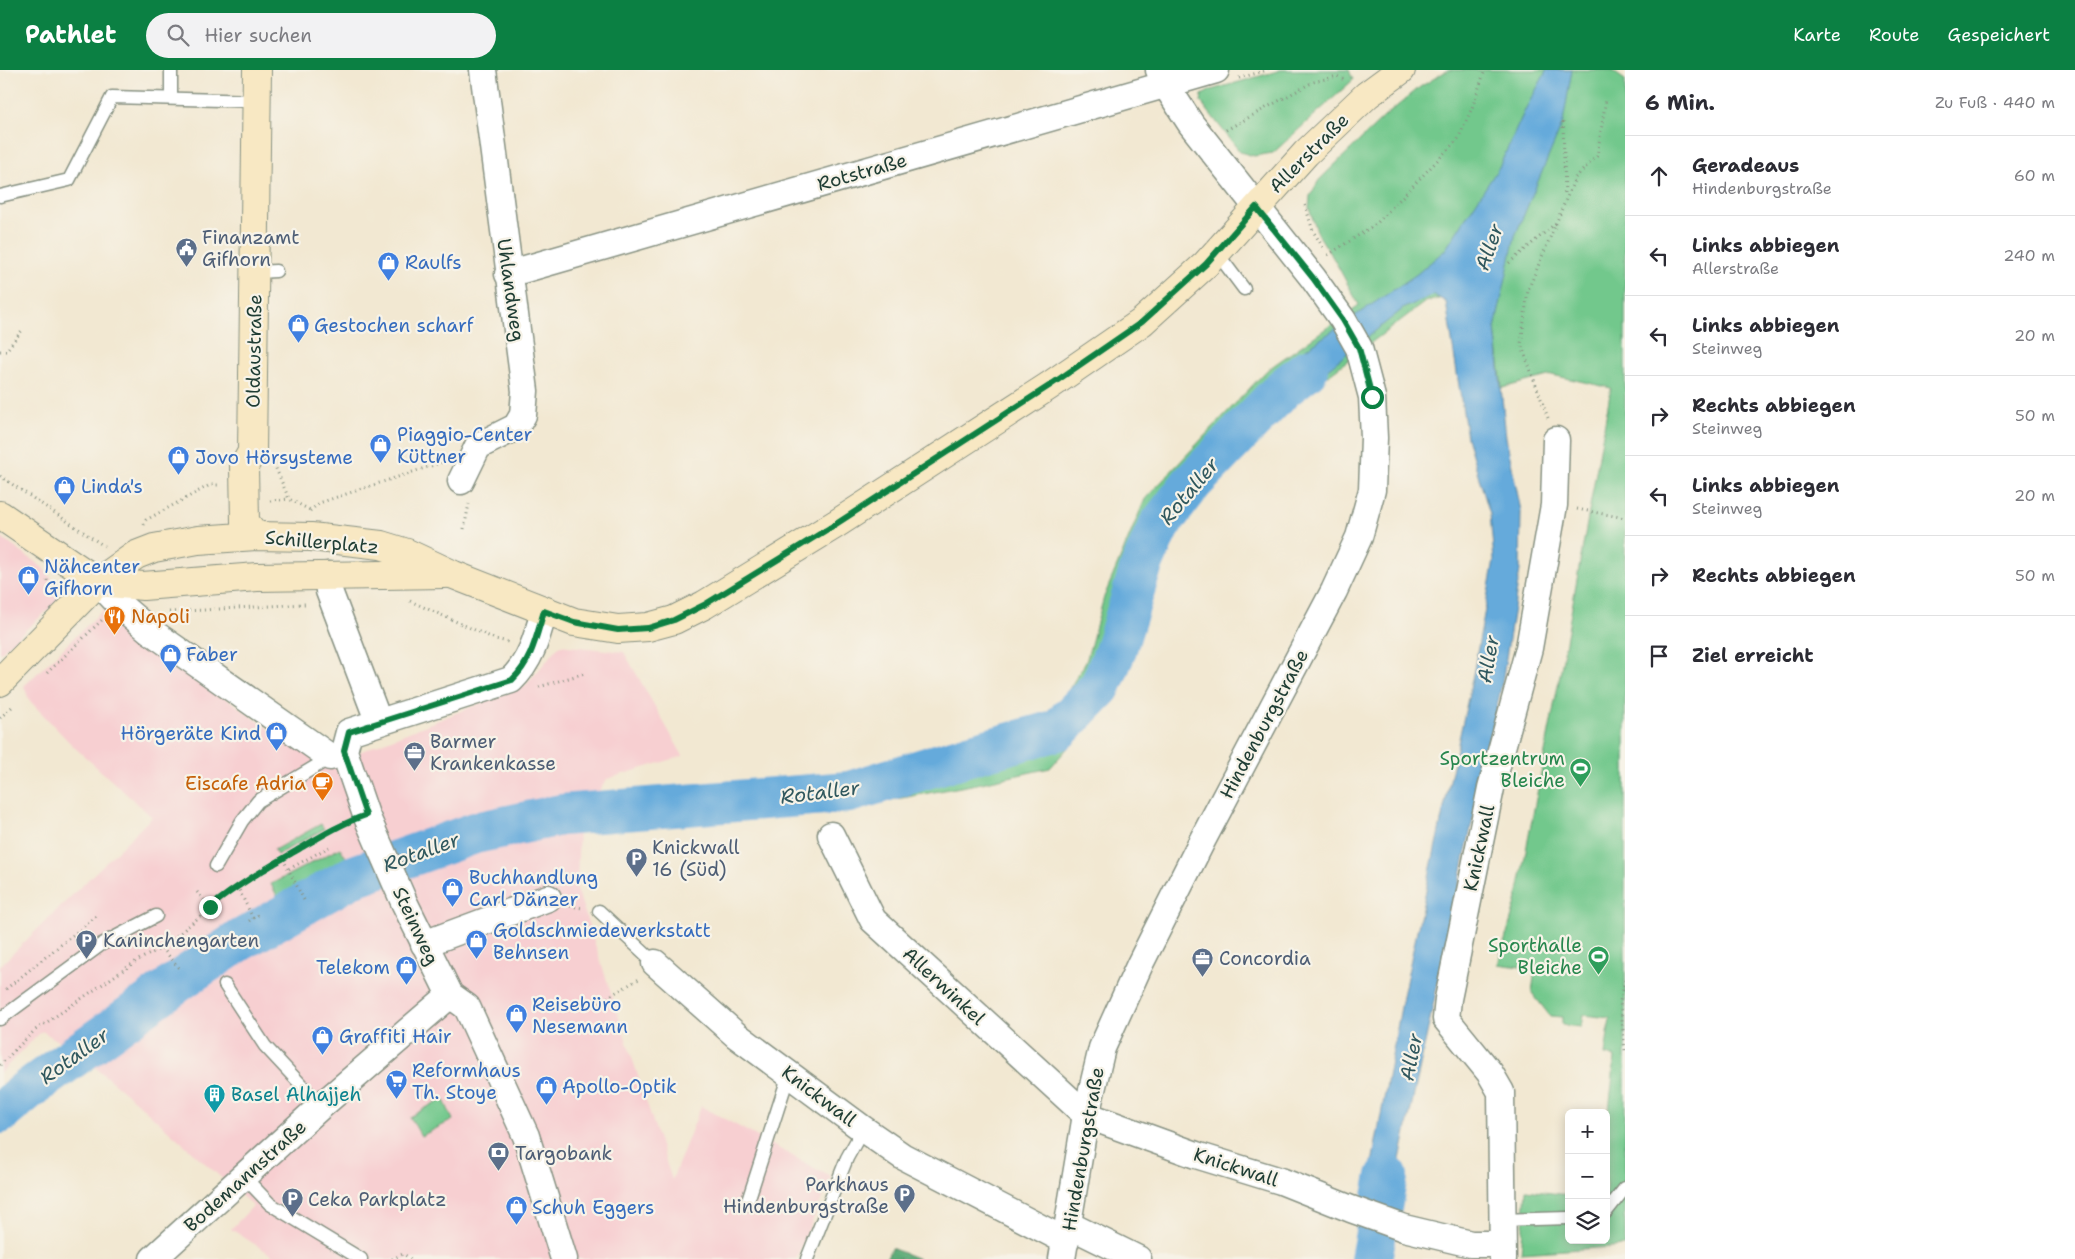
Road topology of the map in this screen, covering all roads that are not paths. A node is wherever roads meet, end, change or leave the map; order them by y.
1 (171, 70) edge
2 (258, 70) edge
3 (483, 70) edge
4 (1401, 70) edge
5 (1224, 75) edge
6 (1162, 77) edge
7 (171, 97) junction
8 (257, 101) junction
9 (0, 196) edge
10 (1256, 207) junction
11 (1217, 253) junction
12 (508, 274) junction
13 (1244, 289) dead end
14 (1556, 440) road end
15 (252, 452) junction
16 (461, 481) road end
17 (0, 515) edge
18 (256, 536) junction
19 (454, 575) junction
20 (257, 577) junction
21 (98, 582) junction
22 (328, 583) junction
23 (544, 611) junction
24 (0, 682) edge
25 (376, 715) dead end
26 (337, 754) junction
27 (831, 835) dead end
28 (216, 866) dead end
29 (548, 898) dead end
30 (599, 911) dead end
31 (156, 916) dead end
32 (424, 944) junction
33 (655, 963) joint
34 (225, 984) dead end
35 (450, 995) junction
36 (0, 1019) edge
37 (789, 1074) junction
38 (321, 1106) junction
39 (1086, 1115) junction
40 (863, 1129) junction
41 (244, 1177) junction
42 (1625, 1188) edge
43 (747, 1204) dead end
44 (1610, 1207) edge
45 (1565, 1219) edge
46 (1066, 1241) edge
47 (1502, 1241) edge
48 (153, 1259) edge
49 (361, 1259) edge
50 (564, 1259) edge
51 (807, 1259) edge
52 (1138, 1259) edge

1 - 7 lane
2 - 8 street, Oldaustraße
3 - 12 street, Uhlandweg
4 - 10 street, Allerstraße
5 - 6 street, Rotstraße
6 - 10 street, Hindenburgstraße
6 - 12 street, Rotstraße
7 - 8 lane
7 - 9 lane
8 - 15 street, Oldaustraße
10 - 11 street, Allerstraße
10 - 39 street, Hindenburgstraße
11 - 13 lane
11 - 23 street, Allerstraße
12 - 16 street, Uhlandweg
14 - 47 street, Knickwall
15 - 18 street, Oldaustraße
15 - 18 street, Oldaustraße
17 - 21 street
18 - 19 street, Schillerplatz
18 - 20 street, Oldaustraße
18 - 21 street, Schillerplatz
19 - 22 street, Schillerplatz
19 - 23 street, Allerstraße
20 - 21 street, Schillerplatz
20 - 22 street, Schillerplatz
21 - 24 street
21 - 26 street
22 - 25 street
23 - 26 street
26 - 28 lane
26 - 32 street, Steinweg
27 - 39 street, Allerwinkel
29 - 32 street
30 - 33 lane, Knickwall
31 - 36 lane
32 - 35 street, Steinweg
33 - 37 street, Knickwall
34 - 38 lane
35 - 38 street, Bodemannstraße
35 - 50 street, Steinweg
37 - 40 street, Knickwall
37 - 43 lane
38 - 41 street, Bodemannstraße
39 - 46 street, Hindenburgstraße
39 - 47 street, Knickwall
40 - 46 street, Knickwall
40 - 51 lane
41 - 48 street, Bodemannstraße
41 - 49 lane
42 - 44 lane
45 - 47 lane
46 - 52 street, Knickwall

